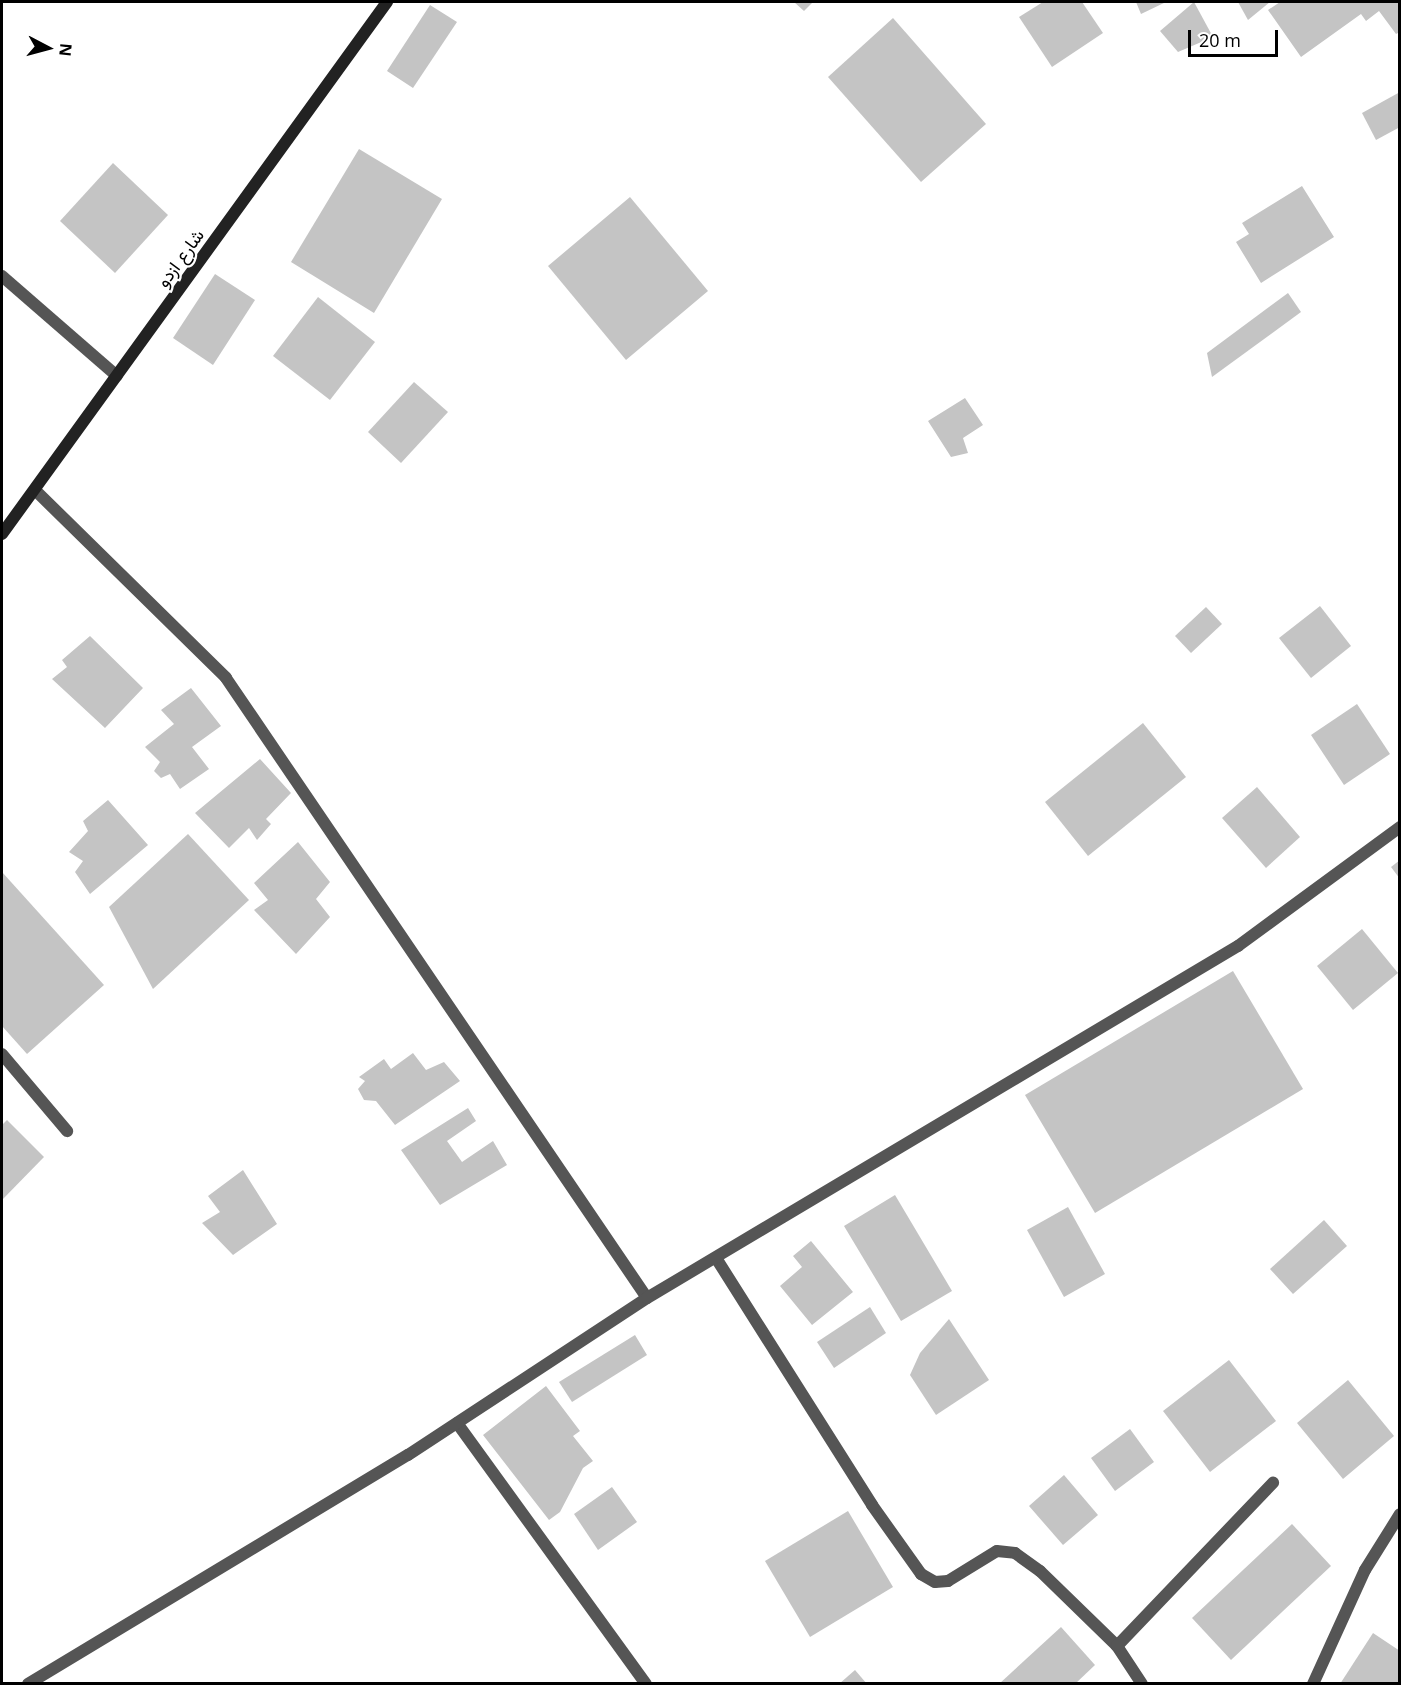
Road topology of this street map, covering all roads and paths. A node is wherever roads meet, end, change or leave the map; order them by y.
1 (387, 2) edge
2 (2, 276) edge
3 (117, 376) junction
4 (35, 490) junction
5 (2, 534) edge
6 (1400, 827) edge
7 (2, 1054) edge
8 (67, 1131) dead end
9 (716, 1258) junction
10 (647, 1298) junction
11 (457, 1423) junction
12 (1273, 1483) dead end
13 (1400, 1514) edge
14 (1117, 1646) junction
15 (31, 1683) edge
16 (646, 1683) edge
17 (1140, 1683) edge
18 (1313, 1683) edge

1 - 3 street, شارع ازدو
2 - 3 street
3 - 4 street, شارع ازدو
4 - 5 street, شارع ازدو
4 - 10 street
6 - 9 street
7 - 8 street
9 - 10 street
9 - 14 street
10 - 11 street
11 - 15 street
11 - 16 street
12 - 14 street
13 - 18 street
14 - 17 street

